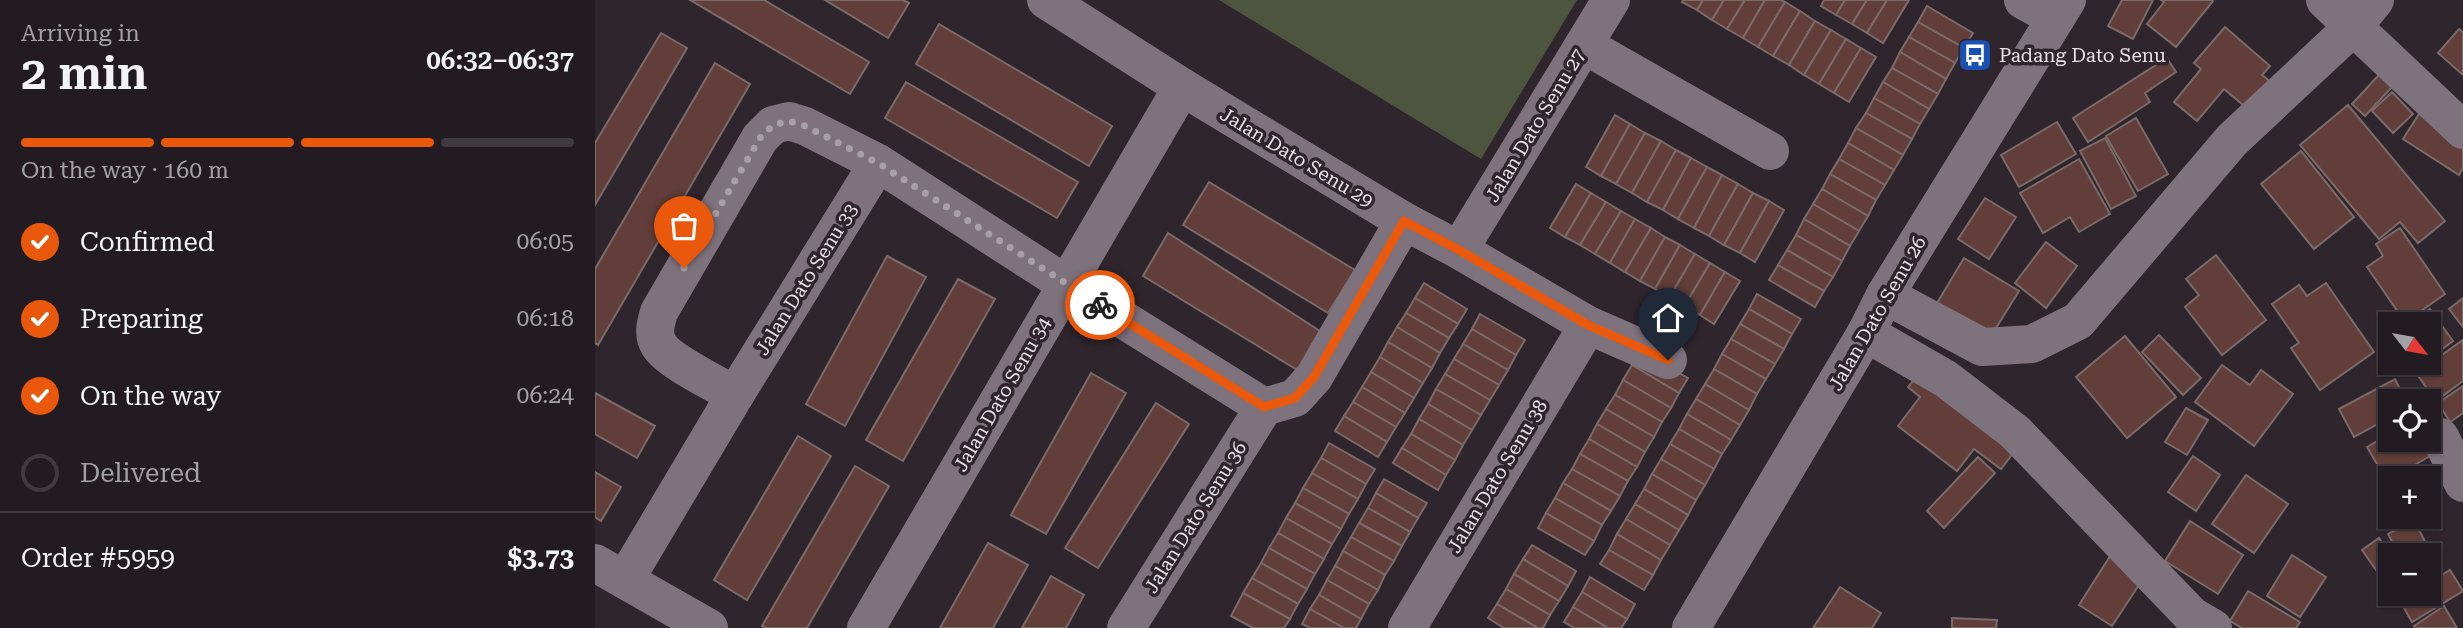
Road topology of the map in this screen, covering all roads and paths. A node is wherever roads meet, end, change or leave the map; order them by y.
1 (1046, 0) edge
2 (1611, 0) edge
3 (2326, 0) edge
4 (2049, 6) edge
5 (2365, 13) edge
6 (1584, 45) junction
7 (1182, 87) junction
8 (2463, 130) edge
9 (1770, 151) dead end
10 (878, 163) junction
11 (1404, 221) junction
12 (1459, 250) junction
13 (1066, 284) junction
14 (1885, 295) junction
15 (1588, 325) junction
16 (1866, 333) junction
17 (1668, 360) dead end
18 (735, 395) junction
19 (1264, 407) junction
20 (2441, 439) edge
21 (2463, 483) edge
22 (610, 572) edge
23 (1140, 623) edge
24 (709, 628) edge
25 (866, 628) edge
26 (1407, 628) edge
27 (1691, 628) edge
28 (2213, 628) edge

1 - 7 street, Jalan Dato Senu 29
2 - 6 street, Jalan Dato Senu 27
3 - 5 street
4 - 14 street, Jalan Dato Senu 26
5 - 8 street
5 - 14 street
6 - 9 street
6 - 12 street, Jalan Dato Senu 27
7 - 11 street, Jalan Dato Senu 29
7 - 13 street, Jalan Dato Senu 34
10 - 13 street
10 - 18 street, Jalan Dato Senu 33
10 - 18 street
11 - 12 street, Jalan Dato Senu 29
11 - 19 street
12 - 15 street, Jalan Dato Senu 29
13 - 19 street
13 - 25 street, Jalan Dato Senu 34
14 - 16 street, Jalan Dato Senu 26
15 - 17 street, Jalan Dato Senu 29
15 - 26 street, Jalan Dato Senu 38
16 - 27 street, Jalan Dato Senu 26
16 - 28 street
18 - 22 street, Jalan Dato Senu 33
19 - 23 street, Jalan Dato Senu 36
20 - 21 street
22 - 24 street

